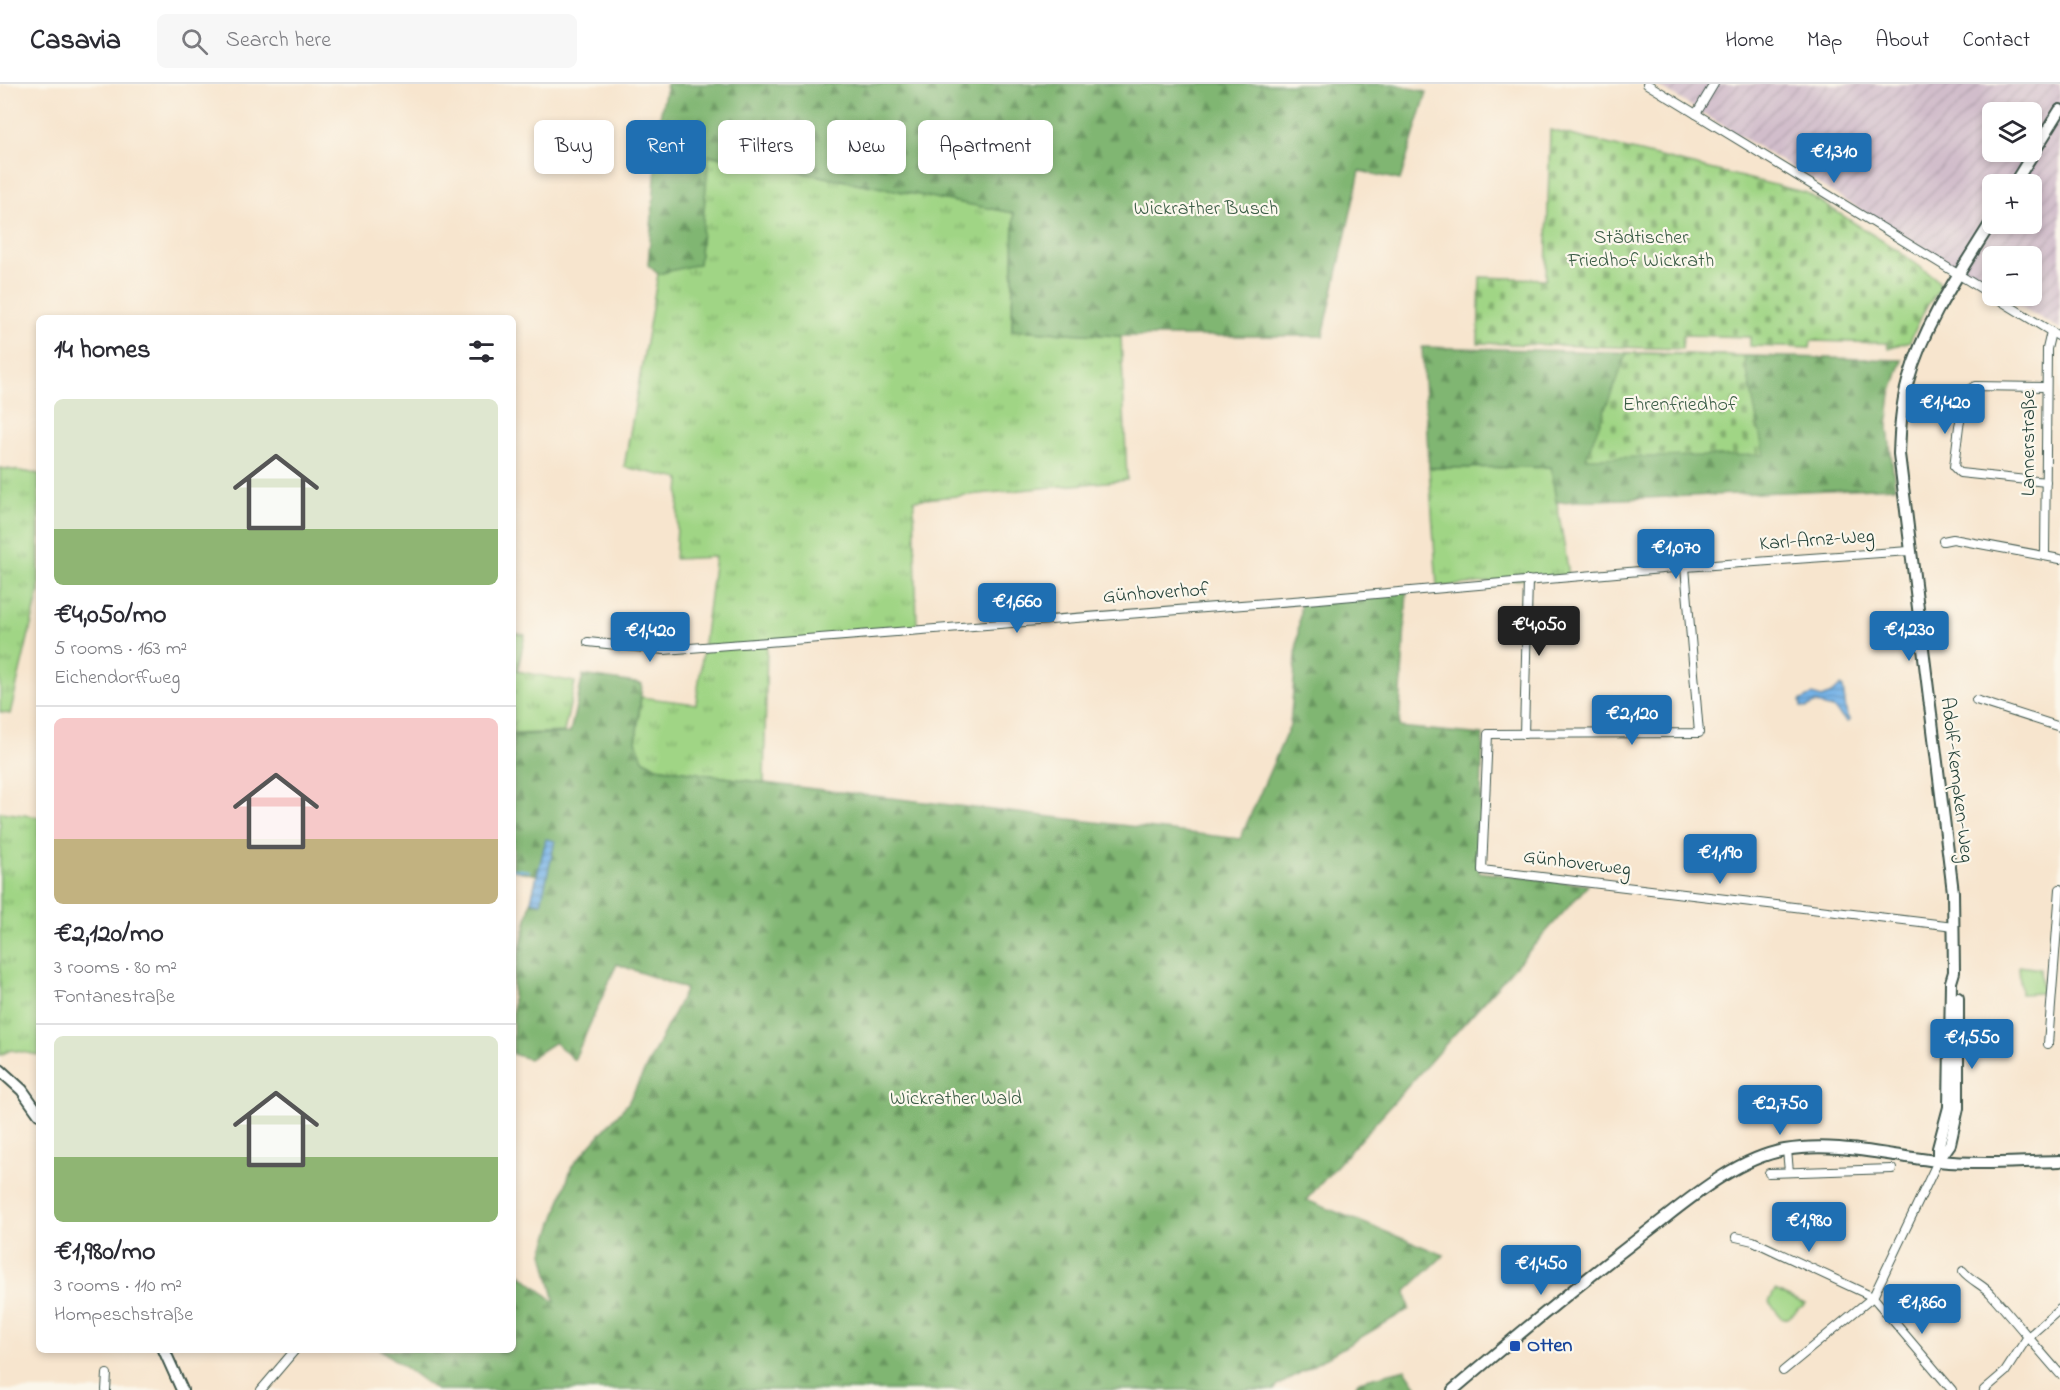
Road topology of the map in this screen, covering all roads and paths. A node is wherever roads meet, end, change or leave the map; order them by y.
1 (1647, 84) edge
2 (1714, 84) edge
3 (2060, 110) edge
4 (1695, 114) junction
5 (2020, 174) edge
6 (1984, 234) edge
7 (1959, 274) junction
8 (1982, 289) edge
9 (2010, 306) edge
10 (2051, 332) junction
11 (2060, 337) edge
12 (2046, 387) junction
13 (2046, 482) junction
14 (1943, 542) dead end
15 (1910, 551) junction
16 (2045, 555) junction
17 (2060, 559) edge
18 (1685, 567) junction
19 (1528, 580) junction
20 (1440, 588) joint
21 (588, 642) dead end
22 (1976, 700) dead end
23 (2060, 728) edge
24 (1524, 734) junction
25 (2060, 889) edge
26 (1954, 926) junction
27 (2048, 1044) dead end
28 (0, 1070) edge
29 (36, 1110) edge
30 (1787, 1150) junction
31 (1938, 1161) junction
32 (2060, 1161) edge
33 (1892, 1169) dead end
34 (1789, 1172) junction
35 (1769, 1173) dead end
36 (1736, 1237) dead end
37 (1963, 1271) dead end
38 (1873, 1297) junction
39 (2060, 1309) edge
40 (2027, 1338) junction
41 (165, 1353) edge
42 (292, 1353) edge
43 (1783, 1371) dead end
44 (107, 1374) dead end
45 (2060, 1374) edge
46 (106, 1390) edge
47 (182, 1390) edge
48 (261, 1390) edge
49 (1453, 1390) edge
50 (1952, 1390) edge
51 (1984, 1390) edge

1 - 4 street
2 - 4 street
3 - 5 main road
4 - 7 street
6 - 7 main road, Adolf-Kempken-Weg
7 - 8 street
7 - 15 main road, Adolf-Kempken-Weg
9 - 10 street
10 - 11 street
10 - 12 street, Lannerstraße
12 - 13 street, Lannerstraße
12 - 13 street
13 - 16 street, Lannerstraße
14 - 16 street
15 - 18 street, Karl-Arnz-Weg
15 - 26 main road, Adolf-Kempken-Weg
16 - 17 street
18 - 19 street, Karl-Arnz-Weg
18 - 24 street
19 - 20 street, Karl-Arnz-Weg
19 - 24 street
20 - 21 street, Günhoverhof
22 - 23 street
24 - 26 street, Günhoverweg
25 - 27 street
26 - 31 main road, Adolf-Kempken-Weg
28 - 29 main road
30 - 31 main road
30 - 34 street
30 - 49 main road
31 - 32 main road
31 - 38 street
33 - 34 street
34 - 35 street
36 - 38 street
37 - 40 street
38 - 43 street
38 - 50 street
39 - 40 street
40 - 45 street
40 - 51 street
41 - 47 main road
42 - 48 street
44 - 46 street

